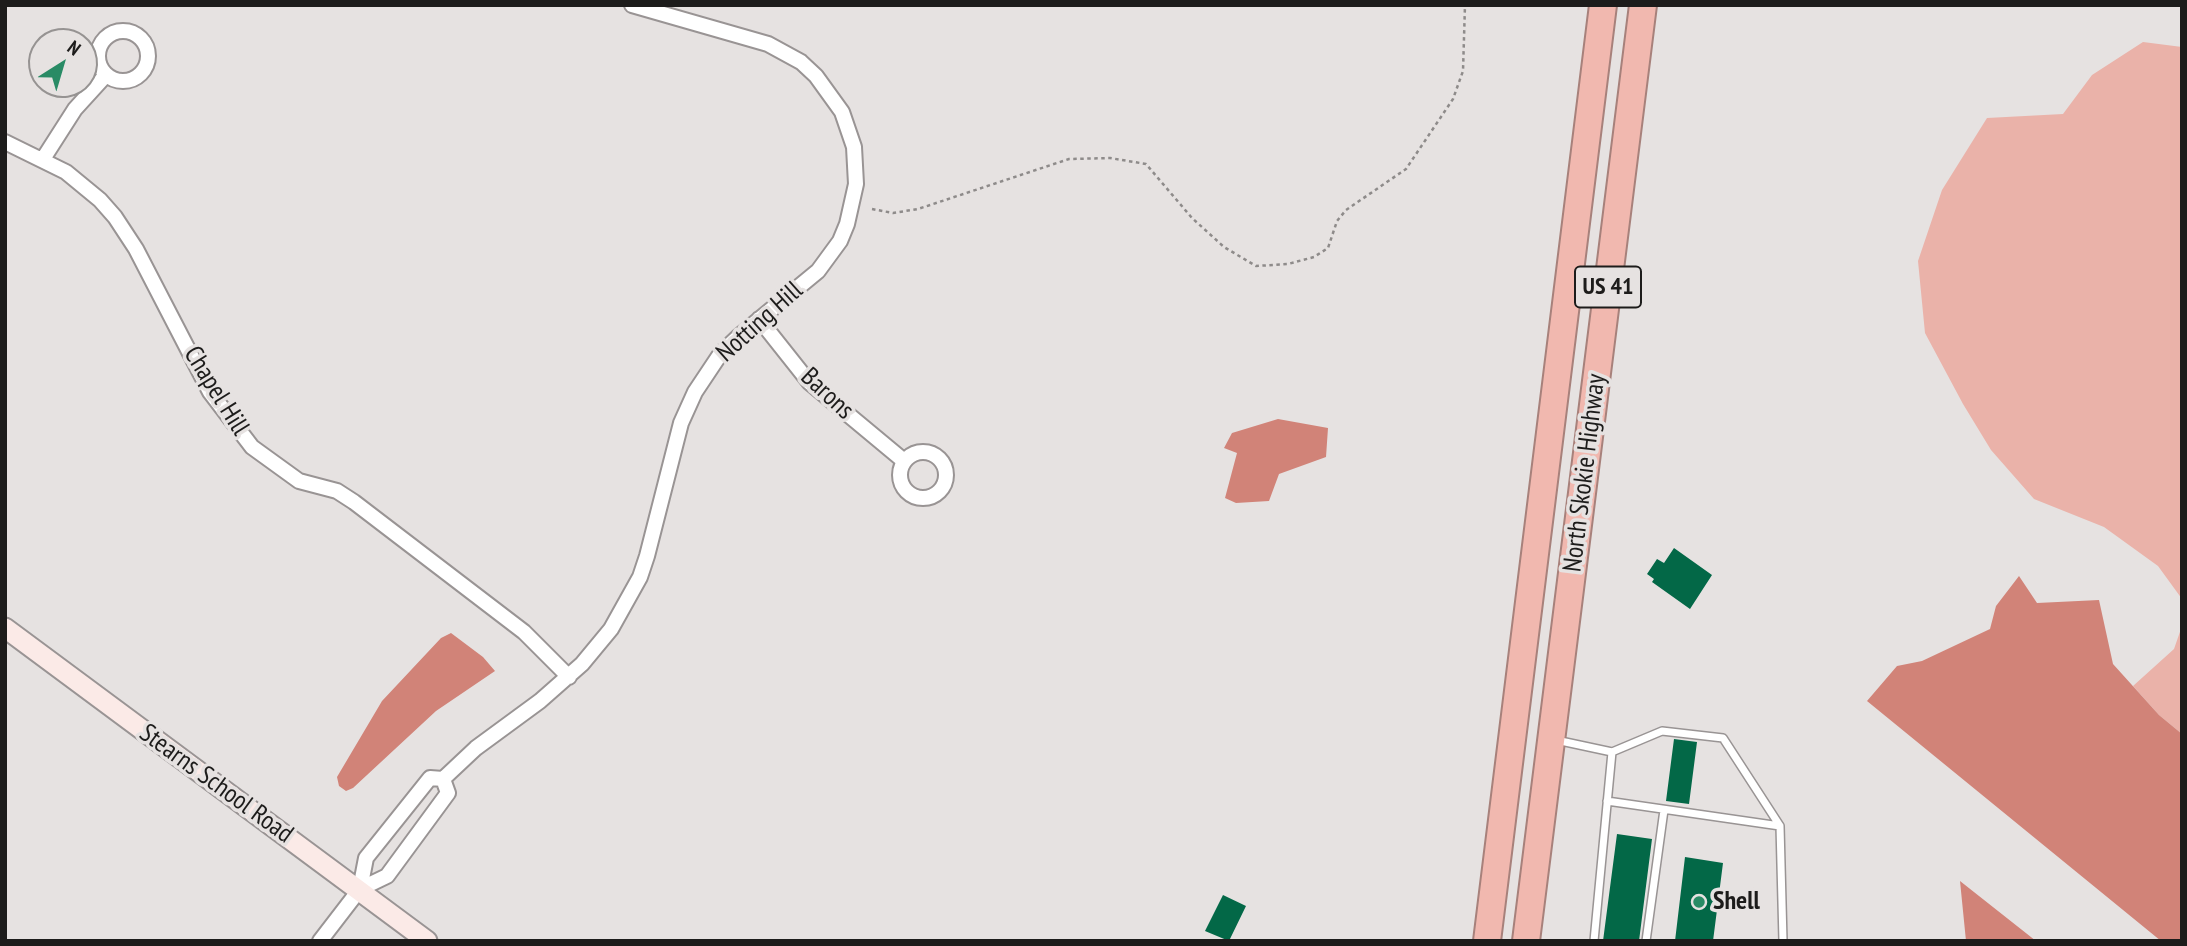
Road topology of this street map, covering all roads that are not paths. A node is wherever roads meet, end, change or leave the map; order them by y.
1 (632, 5) edge
2 (1604, 5) edge
3 (1643, 5) edge
4 (106, 75) dead end
5 (5, 142) edge
6 (43, 159) junction
7 (759, 319) junction
8 (904, 461) dead end
9 (5, 628) edge
10 (569, 677) junction
11 (1552, 739) junction
12 (1612, 752) junction
13 (443, 779) junction
14 (1607, 801) junction
15 (1664, 810) junction
16 (1780, 826) junction
17 (360, 889) junction
18 (320, 941) edge
19 (427, 941) edge
20 (1487, 941) edge
21 (1527, 941) edge
22 (1594, 941) edge
23 (1646, 941) edge
24 (1783, 941) edge

1 - 7 street, Notting Hill
2 - 20 highway, North Skokie Highway / US 41
3 - 11 highway, North Skokie Highway / US 41
4 - 6 street
5 - 6 street, Chapel Hill
6 - 10 street, Chapel Hill
7 - 8 street, Barons
7 - 10 street, Notting Hill
9 - 17 main road, Stearns School Road
10 - 13 street, Notting Hill
11 - 12 lane
11 - 21 highway, North Skokie Highway / US 41
12 - 14 lane
12 - 16 lane
13 - 17 street, Notting Hill
13 - 17 street
14 - 15 lane
14 - 22 lane
15 - 16 lane
15 - 23 lane
16 - 24 lane
17 - 18 street
17 - 19 main road, Stearns School Road

